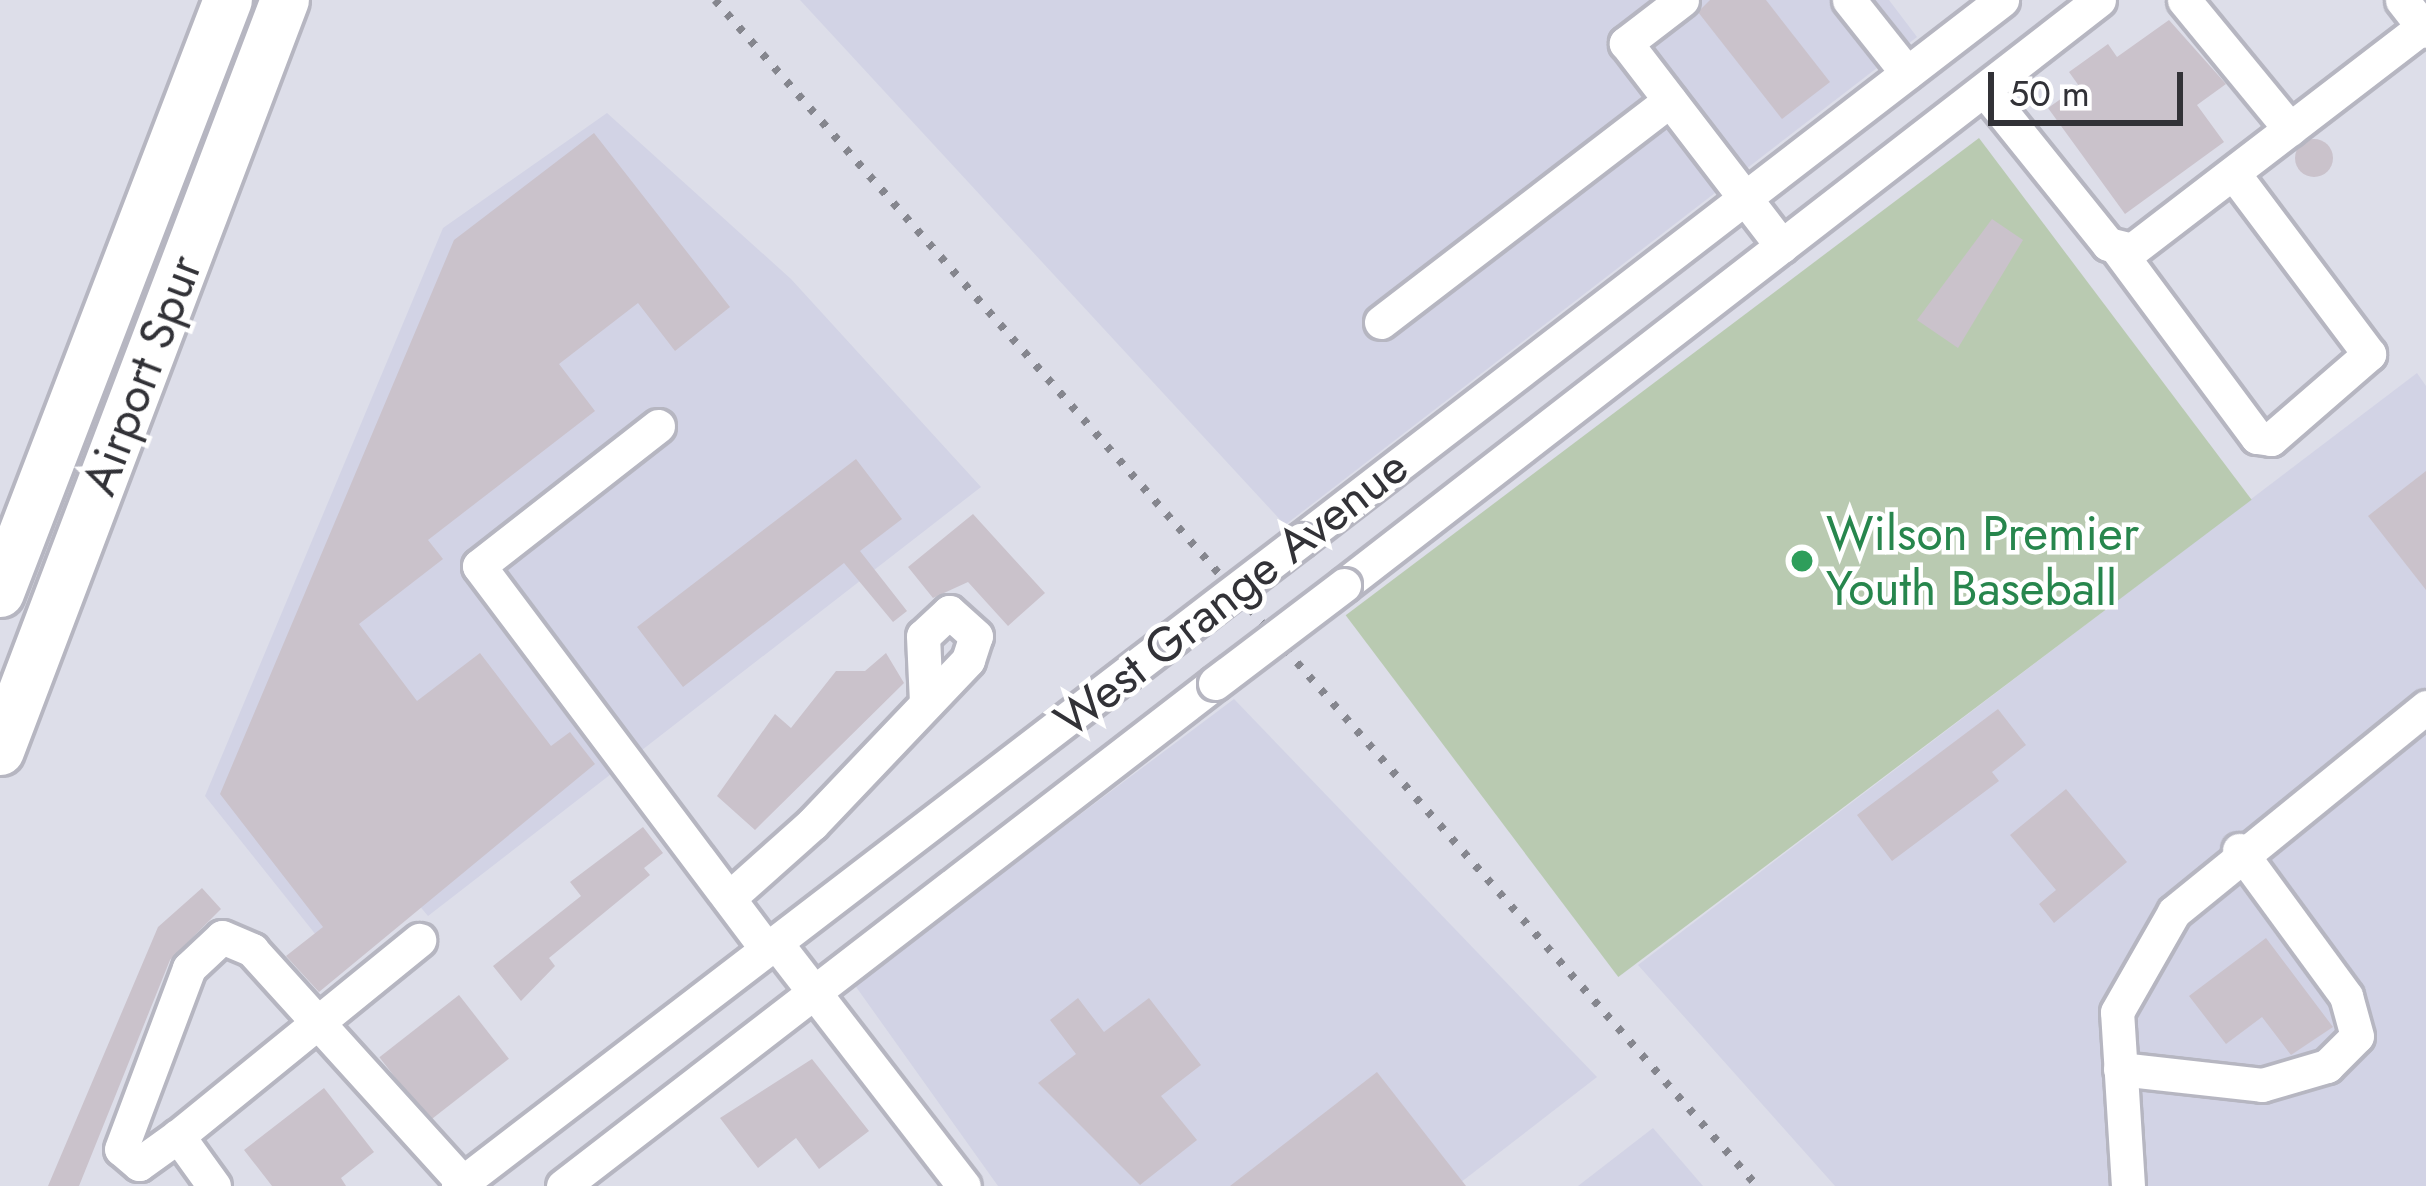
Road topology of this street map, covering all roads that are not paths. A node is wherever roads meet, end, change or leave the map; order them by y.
1 (228, 0) edge
2 (286, 0) edge
3 (1682, 0) edge
4 (1850, 0) edge
5 (2002, 0) edge
6 (2184, 0) edge
7 (2402, 0) edge
8 (2097, 1) edge
9 (2425, 29) edge
10 (1906, 73) junction
11 (1985, 91) junction
12 (1670, 100) junction
13 (2290, 129) junction
14 (2233, 173) junction
15 (1745, 198) junction
16 (1782, 246) junction
17 (2119, 250) junction
18 (1381, 322) dead end
19 (658, 426) dead end
20 (0, 592) edge
21 (926, 704) dead end
22 (2426, 707) edge
23 (0, 751) edge
24 (2239, 850) junction
25 (730, 898) junction
26 (419, 940) dead end
27 (772, 946) junction
28 (813, 992) junction
29 (319, 1024) junction
30 (2120, 1069) junction
31 (178, 1136) junction
32 (460, 1184) edge
33 (214, 1186) edge
34 (562, 1186) edge
35 (964, 1186) edge
36 (2128, 1186) edge

1 - 20 highway, Airport Spur
2 - 23 highway, Airport Spur
3 - 12 street
4 - 10 street
5 - 10 street, West Grange Avenue
6 - 13 street
7 - 9 street
8 - 11 street, West Grange Avenue
9 - 13 street
10 - 15 street, West Grange Avenue
11 - 16 street, West Grange Avenue
11 - 17 street
12 - 15 street
12 - 18 street
13 - 14 street
14 - 17 street
14 - 17 street
15 - 16 street
15 - 27 street, West Grange Avenue, bridge
16 - 28 street, West Grange Avenue, bridge
19 - 25 street
21 - 25 street
22 - 24 street
24 - 30 street
24 - 30 street
25 - 27 street
26 - 29 street
27 - 28 street
27 - 32 street, West Grange Avenue
28 - 34 street, West Grange Avenue
28 - 35 street
29 - 31 street
29 - 31 street
29 - 32 street
30 - 36 street
31 - 33 street

